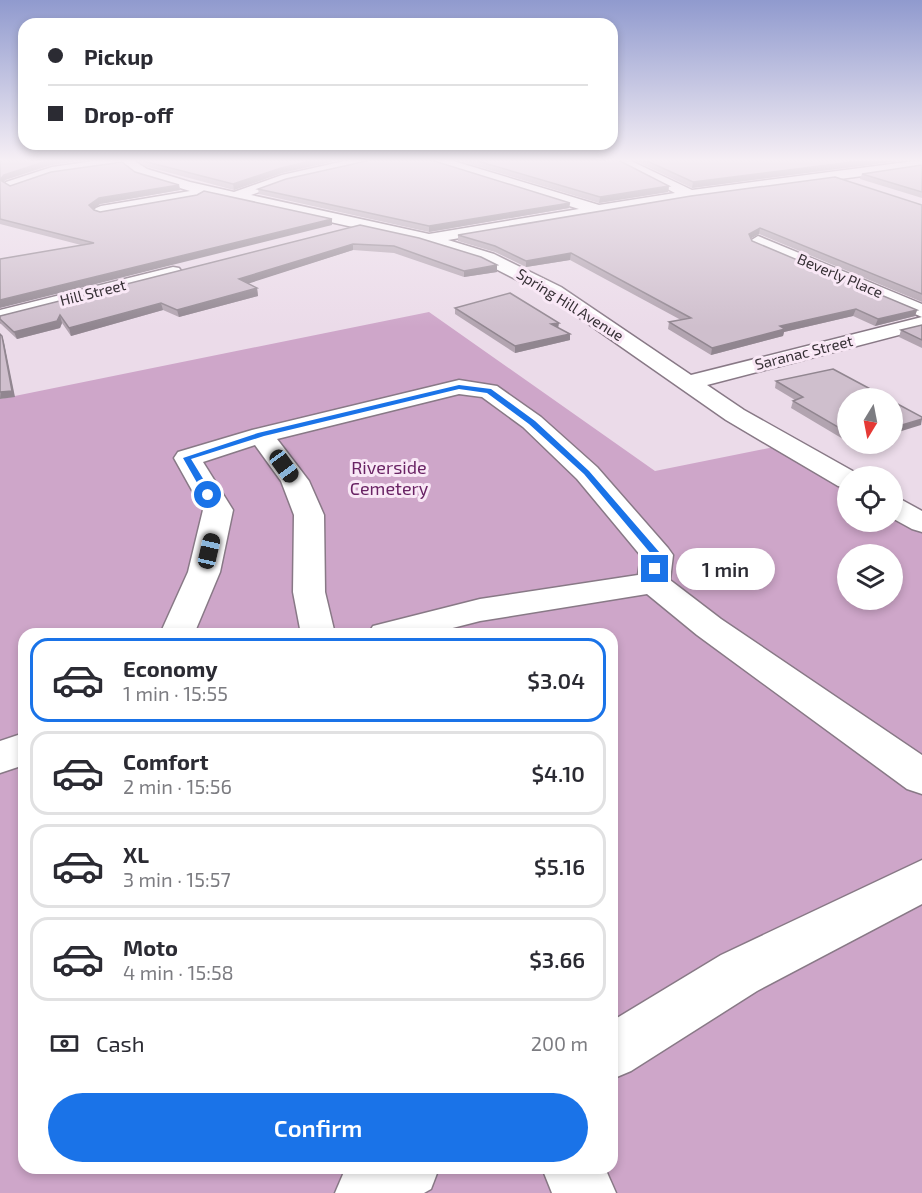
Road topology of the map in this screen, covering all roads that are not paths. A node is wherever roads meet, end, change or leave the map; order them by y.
1 (318, 216) edge
2 (564, 216) edge
3 (361, 225) junction
4 (327, 233) edge
5 (424, 238) junction
6 (758, 241) edge
7 (192, 268) edge
8 (922, 311) edge
9 (0, 316) edge
10 (922, 323) edge
11 (686, 383) junction
12 (261, 435) junction
13 (837, 474) edge
14 (903, 512) edge
15 (922, 523) edge
16 (653, 583) junction
17 (180, 628) edge
18 (317, 628) edge
19 (409, 628) edge
20 (18, 751) edge
21 (0, 757) edge
22 (922, 777) edge
23 (922, 881) edge
24 (618, 1048) edge
25 (399, 1174) edge
26 (575, 1174) edge
27 (365, 1193) edge
28 (586, 1193) edge

1 - 3 street, Spring Hill Avenue
2 - 5 street
3 - 4 street
3 - 5 street, Spring Hill Avenue
5 - 11 street, Spring Hill Avenue
6 - 8 street, Beverly Place
7 - 9 street, Hill Street
10 - 11 street, Saranac Street
11 - 13 street, Spring Hill Avenue
12 - 16 street
12 - 17 street
12 - 18 street
14 - 15 street
16 - 19 street
16 - 22 street
20 - 21 street
23 - 24 street
25 - 27 street
26 - 28 street

